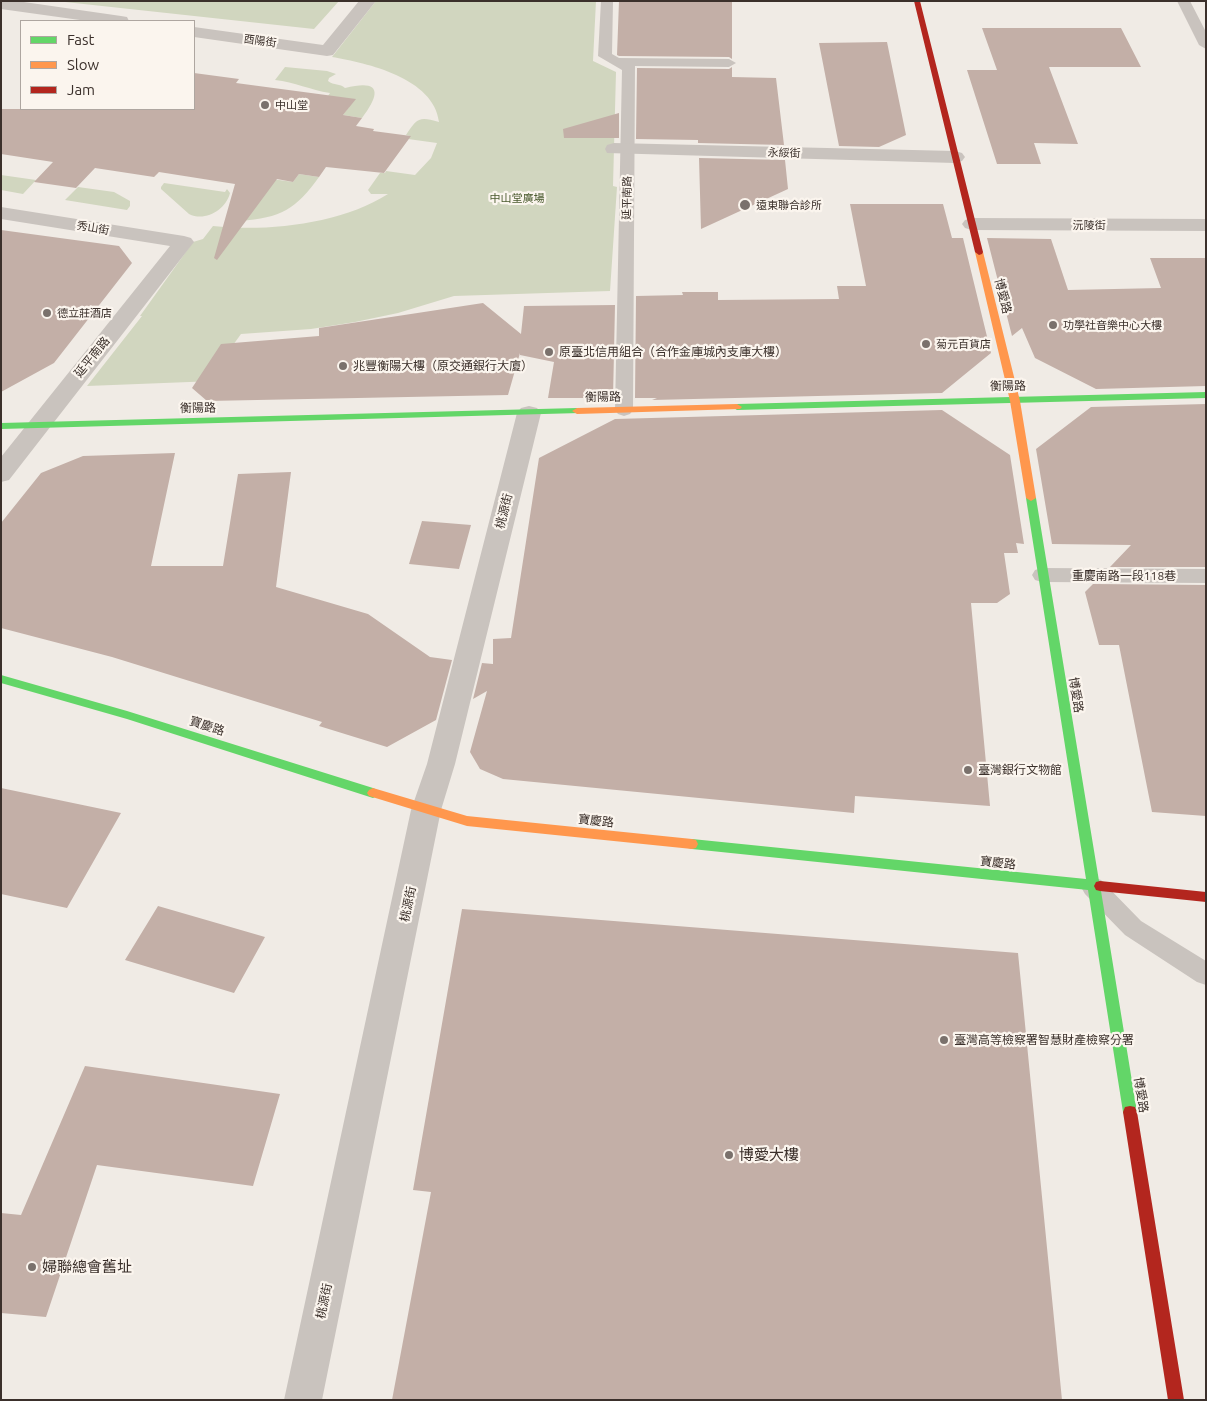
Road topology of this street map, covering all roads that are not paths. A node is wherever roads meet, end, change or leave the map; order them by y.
1 (368, 1) edge
2 (606, 1) edge
3 (917, 1) edge
4 (1183, 1) edge
5 (1, 4) edge
6 (114, 20) edge
7 (195, 32) edge
8 (1206, 45) edge
9 (617, 62) junction
10 (729, 63) dead end
11 (621, 149) junction
12 (955, 156) junction
13 (1, 213) edge
14 (972, 224) junction
15 (1206, 225) edge
16 (184, 242) joint
17 (1206, 395) edge
18 (1014, 399) junction
19 (624, 410) junction
20 (529, 413) junction
21 (1, 426) edge
22 (37, 426) junction
23 (1, 474) edge
24 (1042, 575) junction
25 (1206, 576) edge
26 (1, 679) edge
27 (426, 810) junction
28 (1093, 887) junction
29 (1206, 897) edge
30 (1206, 974) edge
31 (303, 1400) edge
32 (1176, 1400) edge

1 - 7 street, 酉陽街
2 - 9 lane, 延平南路
3 - 12 street, 博愛路
4 - 8 lane
5 - 6 street
9 - 10 lane
9 - 11 lane, 延平南路
11 - 12 street, 永綏街
11 - 19 lane, 延平南路
12 - 14 street, 博愛路
13 - 16 street, 秀山街
14 - 15 street, 沅陵街
14 - 18 street, 博愛路
16 - 22 street, 延平南路
17 - 18 street, 衡陽路
18 - 19 street, 衡陽路
18 - 24 street, 博愛路
19 - 20 street, 衡陽路
20 - 22 street, 衡陽路
20 - 27 street, 桃源街
21 - 22 street, 衡陽路
22 - 23 street, 延平南路
24 - 25 lane, 重慶南路一段118巷
24 - 28 street, 博愛路
26 - 27 street, 寶慶路
27 - 28 street, 寶慶路
27 - 31 street, 桃源街
28 - 29 street, 寶慶路
28 - 30 lane
28 - 32 street, 博愛路

